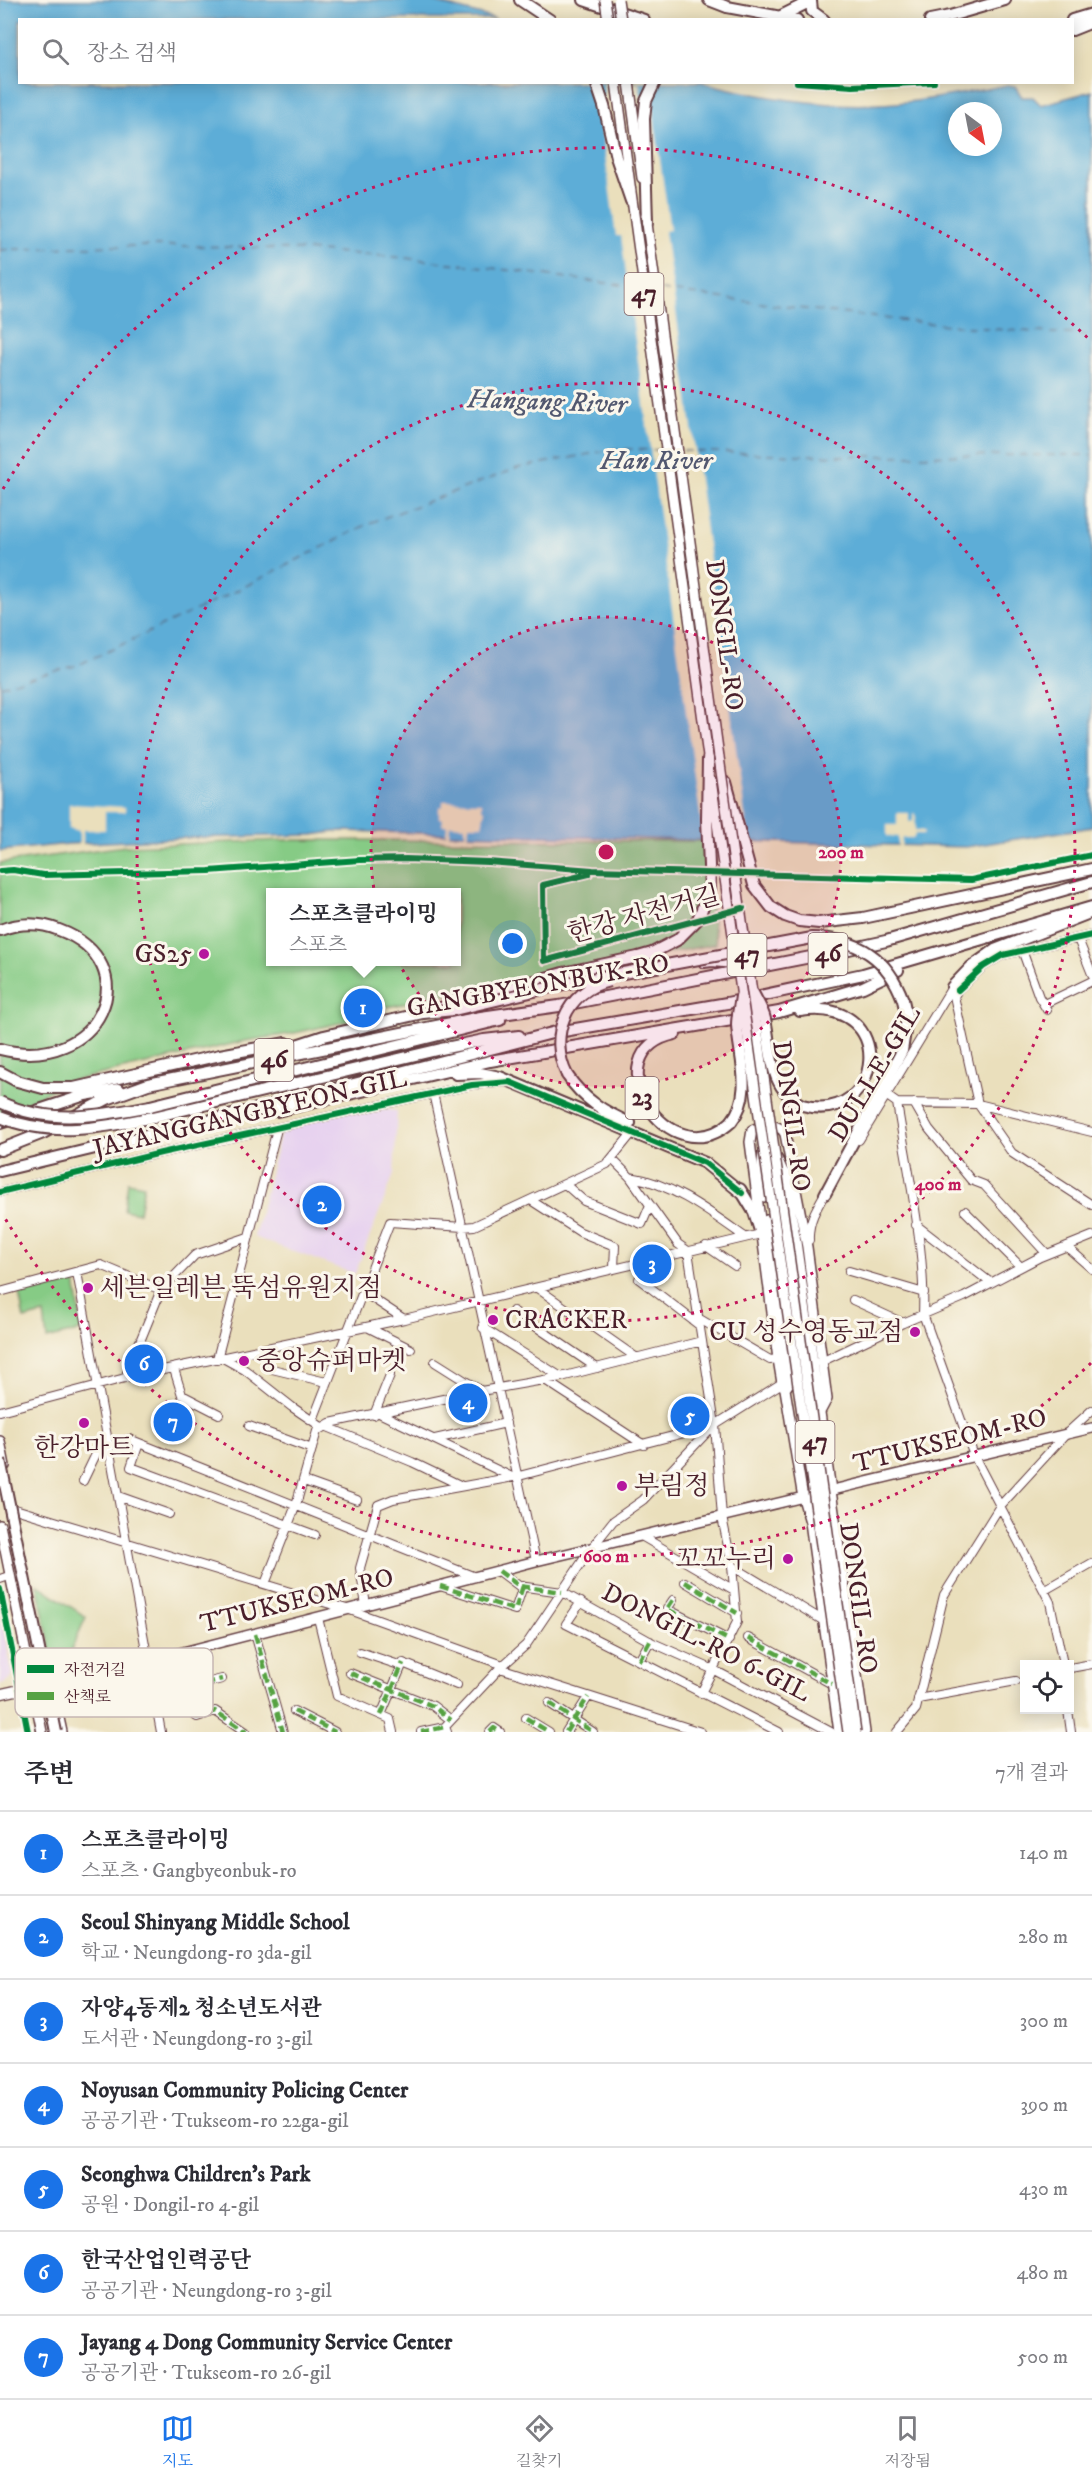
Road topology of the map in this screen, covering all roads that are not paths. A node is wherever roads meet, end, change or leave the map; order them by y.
1 (520, 0) edge
2 (584, 0) edge
3 (605, 0) edge
4 (618, 0) edge
5 (709, 0) edge
6 (812, 0) edge
7 (1005, 0) edge
8 (726, 2) edge
9 (1092, 14) edge
10 (779, 17) junction
11 (547, 18) edge
12 (608, 18) edge
13 (621, 18) edge
14 (638, 18) edge
15 (785, 18) edge
16 (821, 18) edge
17 (940, 18) edge
18 (1074, 19) edge
19 (1092, 22) edge
20 (1074, 29) edge
21 (597, 84) edge
22 (616, 84) edge
23 (629, 84) edge
24 (654, 84) edge
25 (631, 201) junction
26 (648, 223) junction
27 (714, 758) junction
28 (1092, 869) edge
29 (1092, 882) edge
30 (1092, 907) edge
31 (1092, 912) edge
32 (0, 930) edge
33 (1092, 935) edge
34 (1078, 939) junction
35 (1022, 950) junction
36 (931, 954) junction
37 (770, 966) junction
38 (1092, 974) edge
39 (1092, 981) edge
40 (955, 988) junction
41 (747, 995) junction
42 (559, 1006) junction
43 (779, 1012) junction
44 (423, 1013) junction
45 (697, 1027) junction
46 (552, 1033) junction
47 (324, 1036) junction
48 (0, 1049) edge
49 (229, 1068) junction
50 (0, 1072) edge
51 (170, 1080) junction
52 (510, 1082) junction
53 (397, 1084) junction
54 (433, 1093) junction
55 (887, 1096) junction
56 (0, 1102) edge
57 (897, 1102) junction
58 (914, 1103) junction
59 (978, 1104) junction
60 (253, 1110) junction
61 (152, 1112) junction
62 (0, 1117) edge
63 (0, 1123) edge
64 (277, 1129) junction
65 (633, 1132) junction
66 (1092, 1132) edge
67 (0, 1150) edge
68 (775, 1152) junction
69 (764, 1154) junction
70 (612, 1159) junction
71 (0, 1171) edge
72 (630, 1177) junction
73 (566, 1185) junction
74 (0, 1192) edge
75 (742, 1193) junction
76 (825, 1194) junction
77 (532, 1201) junction
78 (650, 1205) junction
79 (1092, 1206) edge
80 (965, 1211) dead end
81 (916, 1226) junction
82 (463, 1227) junction
83 (761, 1234) junction
84 (1092, 1236) edge
85 (248, 1237) junction
86 (745, 1237) junction
87 (706, 1246) junction
88 (807, 1247) junction
89 (1067, 1247) junction
90 (688, 1251) junction
91 (1047, 1254) junction
92 (735, 1266) dead end
93 (1021, 1267) junction
94 (614, 1268) junction
95 (1092, 1269) edge
96 (849, 1271) dead end
97 (77, 1272) junction
98 (639, 1279) dead end
99 (991, 1283) junction
100 (537, 1288) junction
101 (161, 1290) junction
102 (0, 1292) edge
103 (363, 1292) junction
104 (924, 1293) junction
105 (853, 1300) dead end
106 (479, 1302) junction
107 (513, 1311) dead end
108 (923, 1314) junction
109 (404, 1319) junction
110 (698, 1322) junction
111 (903, 1323) junction
112 (367, 1327) junction
113 (483, 1328) junction
114 (345, 1332) junction
115 (702, 1341) junction
116 (411, 1349) dead end
117 (220, 1358) junction
118 (638, 1358) junction
119 (782, 1359) junction
120 (435, 1362) dead end
121 (821, 1362) junction
122 (597, 1368) junction
123 (174, 1369) junction
124 (272, 1369) dead end
125 (390, 1375) dead end
126 (561, 1377) junction
127 (126, 1378) junction
128 (545, 1380) junction
129 (326, 1382) junction
130 (784, 1386) junction
131 (96, 1387) junction
132 (498, 1390) junction
133 (481, 1391) junction
134 (1092, 1410) edge
135 (0, 1411) edge
136 (820, 1413) junction
137 (219, 1414) dead end
138 (377, 1414) junction
139 (313, 1420) junction
140 (506, 1422) junction
141 (715, 1425) junction
142 (249, 1426) dead end
143 (322, 1428) junction
144 (1092, 1428) edge
145 (1066, 1434) junction
146 (435, 1439) junction
147 (0, 1441) edge
148 (139, 1443) junction
149 (644, 1445) junction
150 (108, 1446) junction
151 (312, 1449) junction
152 (974, 1456) junction
153 (0, 1460) edge
154 (515, 1476) junction
155 (83, 1481) dead end
156 (304, 1481) junction
157 (0, 1486) edge
158 (462, 1486) junction
159 (831, 1490) junction
160 (118, 1496) junction
161 (803, 1498) junction
162 (357, 1500) dead end
163 (296, 1505) junction
164 (1000, 1506) junction
165 (15, 1509) junction
166 (169, 1514) dead end
167 (722, 1517) junction
168 (0, 1525) edge
169 (289, 1525) junction
170 (315, 1535) dead end
171 (369, 1536) junction
172 (643, 1537) junction
173 (126, 1542) junction
174 (590, 1550) junction
175 (536, 1561) junction
176 (1092, 1563) edge
177 (732, 1566) junction
178 (499, 1571) junction
179 (5, 1577) edge
180 (475, 1577) junction
181 (685, 1582) dead end
182 (265, 1584) junction
183 (440, 1586) junction
184 (523, 1586) junction
185 (734, 1590) junction
186 (1045, 1590) junction
187 (562, 1592) junction
188 (673, 1600) dead end
189 (581, 1602) junction
190 (366, 1605) junction
191 (350, 1610) junction
192 (737, 1613) junction
193 (318, 1618) junction
194 (824, 1621) junction
195 (255, 1634) junction
196 (748, 1638) dead end
197 (729, 1640) junction
198 (650, 1641) junction
199 (23, 1648) edge
200 (34, 1648) edge
201 (39, 1648) edge
202 (44, 1648) edge
203 (146, 1648) edge
204 (200, 1648) edge
205 (360, 1652) dead end
206 (1062, 1660) edge
207 (639, 1661) junction
208 (1092, 1664) edge
209 (402, 1666) junction
210 (501, 1667) junction
211 (1074, 1667) edge
212 (714, 1670) junction
213 (350, 1673) dead end
214 (222, 1679) dead end
215 (213, 1681) edge
216 (1016, 1681) dead end
217 (832, 1684) junction
218 (457, 1685) dead end
219 (15, 1691) edge
220 (392, 1691) junction
221 (701, 1693) junction
222 (0, 1694) edge
223 (588, 1697) junction
224 (918, 1699) junction
225 (549, 1703) dead end
226 (294, 1711) dead end
227 (213, 1712) edge
228 (1069, 1714) edge
229 (381, 1715) junction
230 (39, 1717) edge
231 (48, 1717) edge
232 (53, 1717) edge
233 (59, 1717) edge
234 (158, 1717) edge
235 (526, 1718) dead end
236 (574, 1719) junction
237 (451, 1720) junction
238 (444, 1730) edge
239 (42, 1732) edge
240 (51, 1732) edge
241 (56, 1732) edge
242 (62, 1732) edge
243 (161, 1732) edge
244 (246, 1732) edge
245 (283, 1732) edge
246 (335, 1732) edge
247 (393, 1732) edge
248 (421, 1732) edge
249 (490, 1732) edge
250 (500, 1732) edge
251 (549, 1732) edge
252 (566, 1732) edge
253 (593, 1732) edge
254 (701, 1732) edge
255 (779, 1732) edge
256 (838, 1732) edge
257 (855, 1732) edge
258 (865, 1732) edge
259 (897, 1732) edge
260 (1071, 1732) edge

1 - 11 highway
2 - 14 highway
3 - 12 main road, bridge
4 - 13 main road, bridge
5 - 8 highway
6 - 10 highway
6 - 16 highway
7 - 17 highway
8 - 10 highway
9 - 18 highway
10 - 15 highway
19 - 20 highway
21 - 25 highway
22 - 25 main road, 47
23 - 26 main road, 47
24 - 26 highway
25 - 27 main road, DONGIL-RO / 47
26 - 27 main road, DONGIL-RO / 47
27 - 28 highway, bridge
27 - 41 main road, DONGIL-RO / 47, bridge
27 - 44 highway, bridge
29 - 37 highway, GANGBYEONBUK-RO / 46
30 - 36 highway, GANGBYEONBUK-RO / 23
31 - 40 highway
32 - 48 highway
33 - 34 street, DULLE-GIL
34 - 35 street, DULLE-GIL
34 - 38 street
35 - 39 street
35 - 40 street, DULLE-GIL
36 - 43 highway, 23
36 - 46 highway, GANGBYEONBUK-RO / 46
37 - 42 highway, GANGBYEONBUK-RO / 46
37 - 75 highway, bridge
40 - 55 street, DULLE-GIL
40 - 59 street
41 - 43 highway, bridge
41 - 45 highway, 23, bridge
41 - 68 main road, DONGIL-RO / 47, bridge
41 - 69 main road, DONGIL-RO / 47, bridge
42 - 49 highway, GANGBYEONBUK-RO / 46
42 - 61 highway
43 - 45 highway, 23
44 - 47 highway
44 - 76 highway, bridge
45 - 53 highway
46 - 60 highway, GANGBYEONBUK-RO
46 - 61 highway
47 - 49 highway
47 - 50 highway
49 - 51 highway, GANGBYEONBUK-RO / 46
51 - 63 highway
51 - 67 highway, GANGBYEONBUK-RO / 46
52 - 53 highway
52 - 54 street, JAYANGGANGBYEON-GIL
52 - 65 highway
53 - 60 highway
54 - 64 street, JAYANGGANGBYEON-GIL
54 - 82 street
55 - 57 street
55 - 76 street, DULLE-GIL
56 - 61 highway, bridge
57 - 58 street
57 - 81 street
58 - 59 street
58 - 91 street
59 - 66 street
59 - 79 street
60 - 71 highway, GANGBYEONBUK-RO
61 - 62 highway, bridge
64 - 74 street, JAYANGGANGBYEON-GIL
64 - 85 street
65 - 70 street
65 - 75 highway
68 - 136 main road, bridge
68 - 257 main road, DONGIL-RO / 47, bridge
69 - 119 main road, bridge
69 - 256 main road, 47, bridge
70 - 72 street
70 - 73 street
72 - 78 street
72 - 86 street
73 - 77 street
73 - 78 street
75 - 83 highway
76 - 88 street, DULLE-GIL
77 - 82 street
77 - 94 street
78 - 90 street
80 - 93 street
81 - 99 street
81 - 104 street
82 - 103 street
82 - 106 street
83 - 86 street
83 - 88 main road
83 - 119 main road
84 - 89 street
85 - 101 street
85 - 117 street
86 - 87 street
87 - 90 street
87 - 92 street
88 - 121 main road
89 - 91 street
89 - 95 street
90 - 94 street
90 - 110 street
91 - 93 street
93 - 99 street
94 - 100 street
96 - 104 street
97 - 101 street
97 - 102 street
97 - 131 street
98 - 110 street
99 - 108 street
100 - 106 street
100 - 118 street
101 - 127 street
103 - 109 street
103 - 114 street
104 - 108 street
105 - 111 street
106 - 109 street
106 - 113 street
107 - 122 street
108 - 111 street
108 - 152 street
109 - 112 street
110 - 115 street
110 - 119 street
111 - 121 street
112 - 114 street
112 - 116 street
113 - 126 street
113 - 132 street
114 - 117 street
114 - 129 street
115 - 118 street
115 - 141 street
117 - 123 street
117 - 139 street
118 - 122 street
119 - 130 main road, DONGIL-RO
120 - 133 street
121 - 136 main road
122 - 126 street
123 - 127 street
123 - 137 street
124 - 129 street
125 - 138 street
126 - 128 street
127 - 131 street
128 - 132 street
128 - 149 street
129 - 139 street
130 - 141 street
130 - 161 main road, DONGIL-RO
131 - 135 street
131 - 150 street
132 - 133 street
132 - 140 street
133 - 138 street
134 - 145 street
136 - 159 main road
138 - 143 street
138 - 146 street
139 - 143 street
140 - 146 street
140 - 154 street
141 - 149 street
141 - 167 street
141 - 174 street
142 - 151 street
143 - 151 street
143 - 158 street
144 - 145 main road, TTUKSEOM-RO
145 - 152 main road, TTUKSEOM-RO
145 - 164 street
146 - 154 street
147 - 165 main road
148 - 150 street
148 - 163 street
148 - 169 street
149 - 154 street
150 - 155 street
150 - 160 street
151 - 156 street
152 - 159 main road, TTUKSEOM-RO
152 - 164 street
153 - 201 highway, bridge
154 - 158 street
154 - 175 street
156 - 162 street
156 - 163 street
157 - 200 highway
158 - 171 street
159 - 161 main road, TTUKSEOM-RO
159 - 258 main road
160 - 166 street
160 - 173 street
161 - 167 main road, TTUKSEOM-RO
161 - 194 main road, DONGIL-RO
163 - 169 street
163 - 171 street
164 - 186 street
164 - 224 street
165 - 173 street
165 - 202 main road
167 - 172 main road, TTUKSEOM-RO
167 - 177 street
168 - 179 main road
169 - 170 street
169 - 182 street
171 - 180 street
171 - 190 street
172 - 174 main road, TTUKSEOM-RO
172 - 185 street
173 - 182 street
173 - 203 street
174 - 175 main road, TTUKSEOM-RO
174 - 187 street
175 - 178 main road, TTUKSEOM-RO
176 - 186 street
177 - 185 street
177 - 194 street
178 - 180 main road, TTUKSEOM-RO
178 - 184 street
179 - 199 main road
180 - 183 main road, TTUKSEOM-RO
181 - 192 street
182 - 191 street
183 - 184 street
183 - 190 main road, TTUKSEOM-RO
184 - 187 street
185 - 192 street
186 - 206 street
187 - 189 street, DONGIL-RO 6-GIL
187 - 210 street
188 - 197 street
189 - 198 street, DONGIL-RO 6-GIL
189 - 207 street
190 - 191 main road, TTUKSEOM-RO
191 - 193 main road, TTUKSEOM-RO
191 - 210 street
192 - 197 street
193 - 195 main road, TTUKSEOM-RO
193 - 229 street
194 - 217 main road, DONGIL-RO
195 - 204 main road, TTUKSEOM-RO
195 - 245 street
196 - 217 street, DONGIL-RO
197 - 212 street
198 - 207 street
198 - 212 street, DONGIL-RO 6-GIL
205 - 209 street
207 - 221 street
208 - 211 street
209 - 218 street
209 - 220 street
210 - 223 street
210 - 237 street
212 - 221 street
212 - 256 street, DONGIL-RO 6-GIL
213 - 220 street
214 - 215 street
216 - 224 street
217 - 256 main road, DONGIL-RO
219 - 222 main road, TTUKSEOM-RO
220 - 229 street
220 - 237 street
221 - 255 street
223 - 236 street
223 - 254 street
224 - 259 street
225 - 236 street
226 - 246 street
227 - 244 street
228 - 260 street
229 - 247 street
230 - 239 main road
231 - 240 highway
232 - 241 highway, bridge
233 - 242 main road
234 - 243 street
235 - 251 street
236 - 252 street
236 - 253 street
237 - 238 street
238 - 248 street
249 - 250 street

